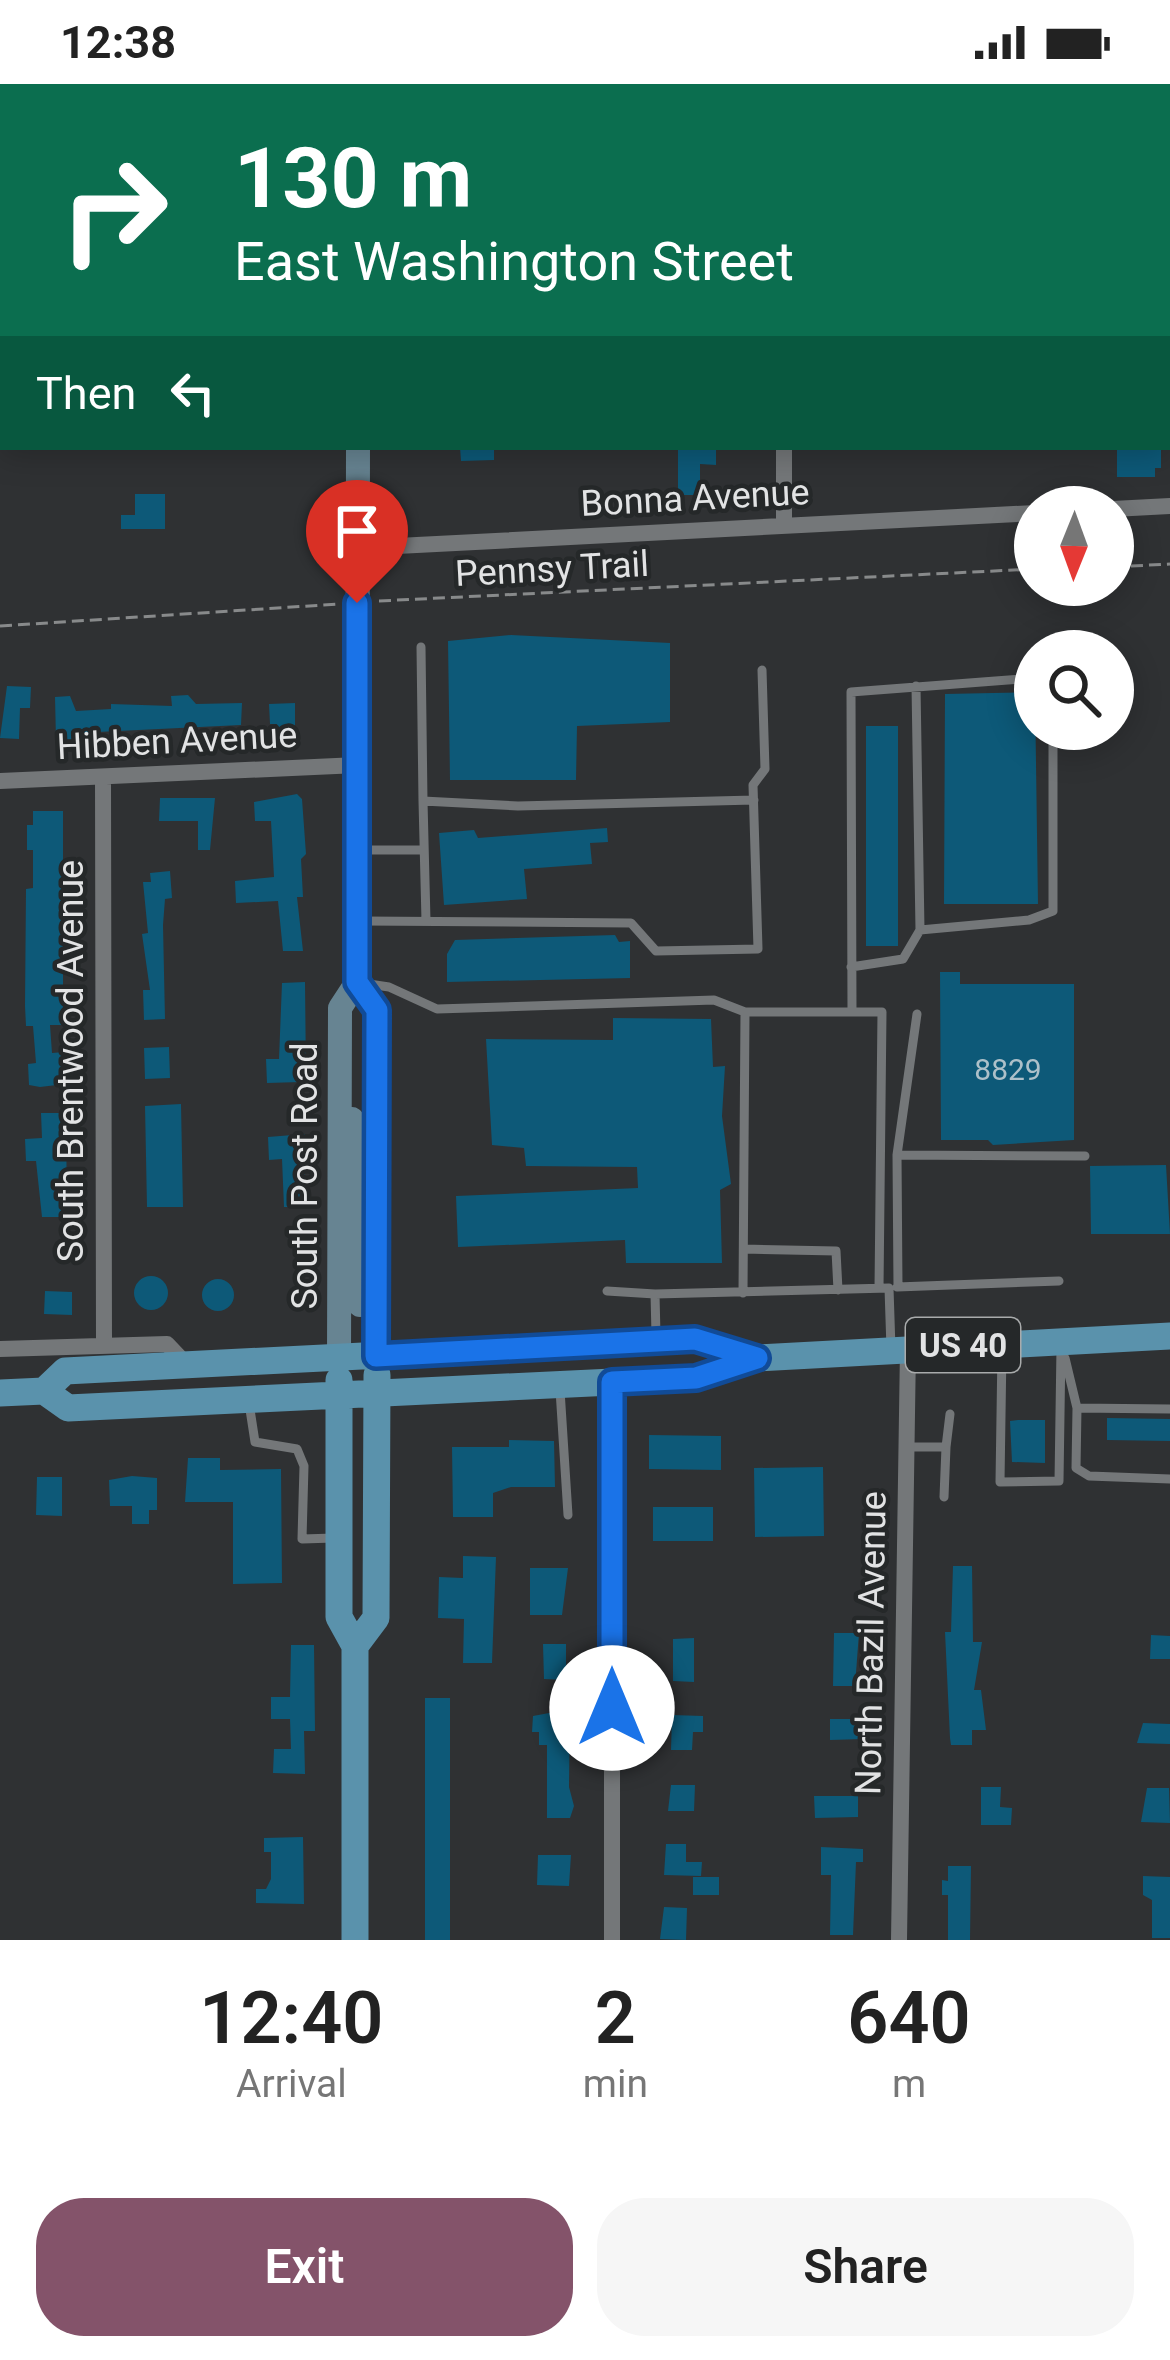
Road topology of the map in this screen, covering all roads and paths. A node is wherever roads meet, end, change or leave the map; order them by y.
1 (358, 450) edge
2 (784, 450) edge
3 (1170, 506) edge
4 (1134, 508) edge
5 (1014, 514) edge
6 (784, 525) junction
7 (358, 548) junction
8 (1170, 564) edge
9 (1134, 565) edge
10 (1014, 570) edge
11 (357, 603) junction
12 (0, 626) edge
13 (421, 647) dead end
14 (762, 670) dead end
15 (1014, 679) edge
16 (916, 686) junction
17 (1053, 750) edge
18 (358, 765) junction
19 (103, 777) junction
20 (0, 781) edge
21 (754, 800) junction
22 (423, 801) junction
23 (358, 850) junction
24 (424, 850) junction
25 (357, 921) junction
26 (426, 921) junction
27 (920, 930) junction
28 (851, 967) junction
29 (357, 982) junction
30 (745, 1012) junction
31 (852, 1012) junction
32 (916, 1014) dead end
33 (340, 1102) junction
34 (897, 1155) junction
35 (1085, 1156) dead end
36 (744, 1250) junction
37 (1059, 1281) dead end
38 (888, 1288) junction
39 (838, 1290) junction
40 (607, 1291) dead end
41 (743, 1293) junction
42 (655, 1294) junction
43 (1170, 1336) edge
44 (656, 1341) junction
45 (1061, 1341) junction
46 (1002, 1344) junction
47 (104, 1345) junction
48 (0, 1348) edge
49 (899, 1348) junction
50 (757, 1358) junction
51 (187, 1365) junction
52 (380, 1374) junction
53 (339, 1376) junction
54 (612, 1382) junction
55 (560, 1384) junction
56 (44, 1391) junction
57 (0, 1393) edge
58 (248, 1400) junction
59 (1077, 1408) junction
60 (1170, 1409) edge
61 (950, 1414) dead end
62 (906, 1447) junction
63 (946, 1447) junction
64 (1170, 1479) edge
65 (944, 1497) dead end
66 (568, 1515) dead end
67 (339, 1538) junction
68 (355, 1646) junction
69 (355, 1940) edge
70 (612, 1940) edge
71 (899, 1940) edge

1 - 7 main road, South Post Road
2 - 6 street
3 - 4 street
5 - 6 street, Bonna Avenue
6 - 7 street, Bonna Avenue
7 - 11 main road, South Post Road
8 - 9 path
10 - 11 path, Pennsy Trail
11 - 12 path, Pennsy Trail
11 - 18 main road, South Post Road
13 - 22 lane
14 - 21 lane
15 - 16 lane
16 - 27 lane
16 - 28 lane
17 - 27 lane
18 - 19 street, Hibben Avenue
18 - 23 main road, South Post Road
19 - 20 street, Hibben Avenue
19 - 47 street, South Brentwood Avenue
21 - 22 lane
21 - 26 lane
22 - 24 lane
23 - 24 lane
23 - 25 main road, South Post Road
24 - 26 lane
25 - 26 lane
25 - 29 main road, South Post Road
27 - 28 lane
28 - 31 lane
29 - 30 lane
29 - 33 main road, South Post Road
29 - 52 main road, South Post Road
30 - 31 lane
30 - 36 lane
31 - 38 lane
32 - 34 lane
33 - 52 main road
33 - 53 main road, South Post Road
34 - 35 lane
34 - 38 lane
36 - 39 lane
36 - 41 lane
37 - 38 lane
38 - 39 lane
38 - 49 lane
39 - 41 lane
40 - 42 lane
41 - 42 lane
42 - 44 lane
43 - 45 main road, US 40
44 - 50 main road, US 40
44 - 52 main road, US 40
45 - 46 main road, US 40
45 - 46 lane
45 - 59 lane
46 - 49 main road, US 40
47 - 48 street
47 - 51 street
49 - 50 main road, US 40
49 - 62 street, North Bazil Avenue
50 - 54 main road, US 40
51 - 53 main road, US 40
51 - 56 main road, US 40
52 - 53 main road, US 40
52 - 53 main road, US 40
52 - 55 main road, US 40
52 - 68 main road
53 - 58 main road, US 40
53 - 67 main road
54 - 55 main road, US 40
54 - 70 street
55 - 66 lane
56 - 57 main road, US 40
56 - 58 main road, US 40
58 - 67 lane
59 - 60 lane
59 - 64 lane
61 - 63 lane
62 - 63 lane
62 - 71 street, North Bazil Avenue
63 - 65 lane
67 - 68 main road
68 - 69 main road

